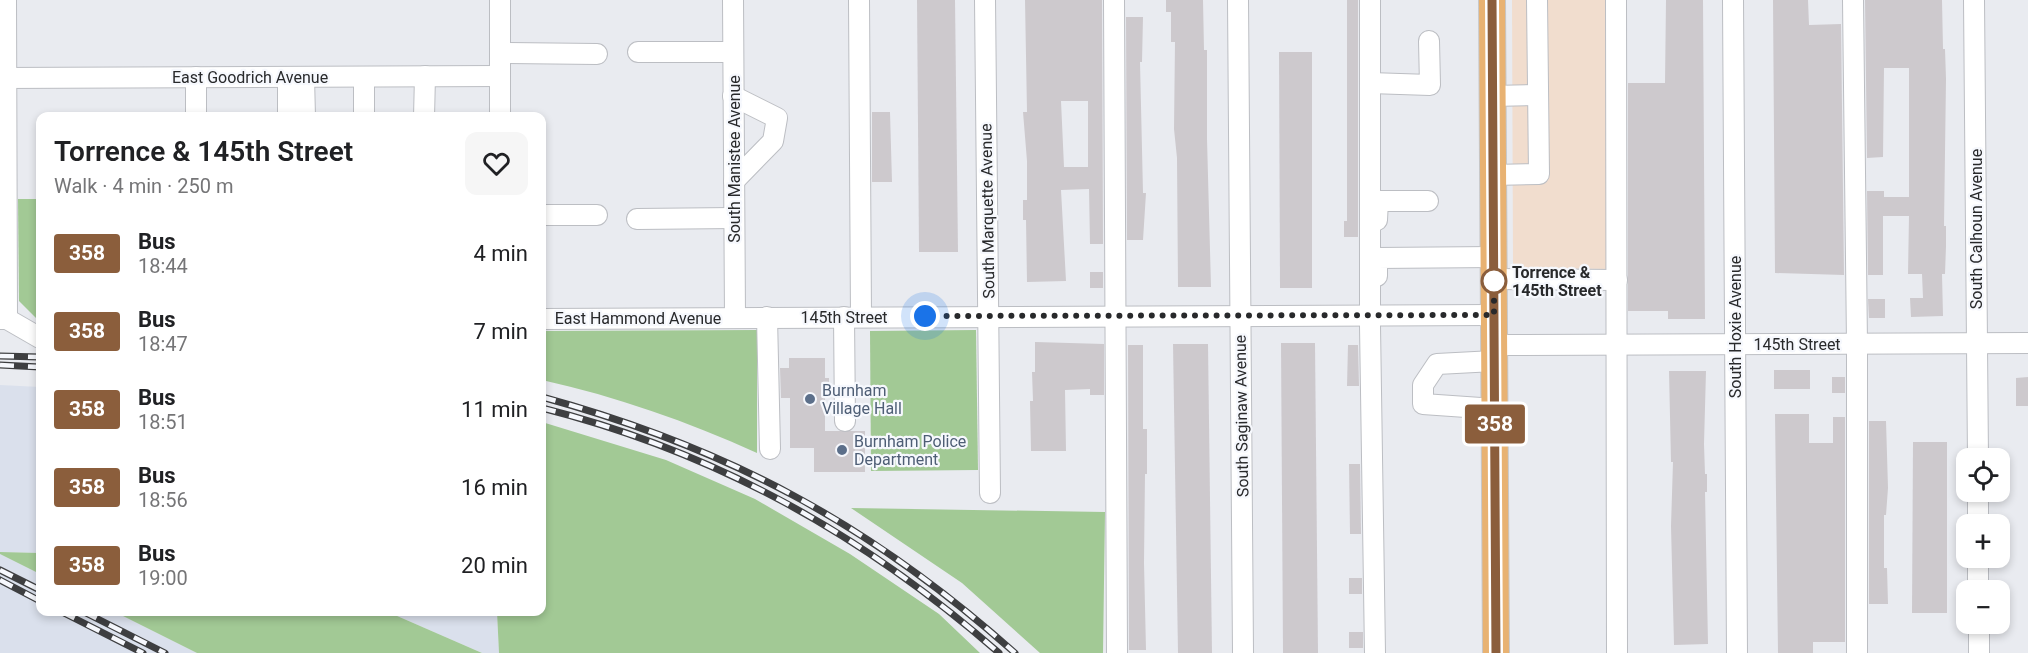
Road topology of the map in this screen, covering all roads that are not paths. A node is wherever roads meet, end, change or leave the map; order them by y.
1 (6, 0) edge
2 (500, 0) edge
3 (733, 0) edge
4 (860, 0) edge
5 (985, 0) edge
6 (1114, 0) edge
7 (1238, 0) edge
8 (1370, 0) edge
9 (1492, 0) edge
10 (1538, 0) edge
11 (1616, 0) edge
12 (1733, 0) edge
13 (1853, 0) edge
14 (1974, 0) edge
15 (1429, 41) dead end
16 (638, 52) dead end
17 (733, 52) junction
18 (500, 53) junction
19 (597, 54) dead end
20 (364, 76) junction
21 (425, 76) junction
22 (500, 76) junction
23 (196, 77) junction
24 (296, 77) junction
25 (3, 78) edge
26 (1370, 83) junction
27 (1538, 95) junction
28 (733, 96) junction
29 (1492, 96) junction
30 (196, 112) edge
31 (289, 112) edge
32 (304, 112) edge
33 (364, 112) edge
34 (424, 112) edge
35 (500, 112) edge
36 (1493, 176) junction
37 (734, 181) junction
38 (1428, 201) dead end
39 (546, 215) edge
40 (597, 215) dead end
41 (734, 218) junction
42 (637, 219) dead end
43 (1377, 258) junction
44 (1494, 268) junction
45 (1617, 280) junction
46 (1373, 315) junction
47 (1494, 315) junction
48 (988, 316) junction
49 (1114, 316) junction
50 (1240, 316) junction
51 (735, 317) junction
52 (767, 317) junction
53 (852, 317) junction
54 (4, 319) edge
55 (546, 319) edge
56 (36, 336) edge
57 (2028, 343) edge
58 (1735, 344) junction
59 (1857, 344) junction
60 (1977, 344) junction
61 (1617, 345) junction
62 (1494, 353) junction
63 (1495, 409) junction
64 (845, 421) dead end
65 (770, 448) dead end
66 (1978, 448) edge
67 (990, 493) dead end
68 (1979, 634) edge
69 (1117, 653) edge
70 (1243, 653) edge
71 (1375, 653) edge
72 (1496, 653) edge
73 (1617, 653) edge
74 (1737, 653) edge
75 (1857, 653) edge
76 (1979, 653) edge

1 - 25 street
2 - 18 street
3 - 17 street, South Manistee Avenue
4 - 53 street
5 - 48 street, South Marquette Avenue
6 - 49 street
7 - 50 street, South Saginaw Avenue
8 - 26 street
9 - 29 main road
10 - 27 street
11 - 45 street
12 - 58 street, South Hoxie Avenue
13 - 59 street
14 - 60 street, South Calhoun Avenue
15 - 26 street
16 - 17 street
17 - 28 street, South Manistee Avenue
18 - 19 street
18 - 22 street
20 - 21 street, East Goodrich Avenue
20 - 24 street, East Goodrich Avenue
20 - 33 street
21 - 22 street, East Goodrich Avenue
21 - 34 street
22 - 35 street
23 - 24 street, East Goodrich Avenue
23 - 25 street, East Goodrich Avenue
23 - 30 street
24 - 31 street
24 - 32 street
25 - 54 street
26 - 46 street
27 - 29 street
27 - 36 street
28 - 37 street, South Manistee Avenue
28 - 37 street
29 - 36 main road
36 - 44 main road
37 - 41 street, South Manistee Avenue
38 - 43 street
39 - 40 street
41 - 42 street
41 - 51 street, South Manistee Avenue
43 - 44 street
43 - 46 street
44 - 45 street
44 - 47 main road
45 - 61 street
46 - 47 street, 145th Street
46 - 50 street, 145th Street
46 - 71 street
47 - 62 main road
48 - 49 street, 145th Street
48 - 53 street, 145th Street
48 - 67 street, South Marquette Avenue
49 - 50 street, 145th Street
49 - 69 street
50 - 70 street, South Saginaw Avenue
51 - 52 street, 145th Street
51 - 55 street, East Hammond Avenue
52 - 53 street, 145th Street
52 - 65 street
53 - 64 street
54 - 56 street
57 - 60 street, 145th Street
58 - 59 street, 145th Street
58 - 61 street, 145th Street
58 - 74 street, South Hoxie Avenue
59 - 60 street, 145th Street
59 - 75 street
60 - 66 street, South Calhoun Avenue
61 - 62 street, 145th Street
61 - 73 street
62 - 63 main road
62 - 63 street, 145th Street
63 - 72 main road
68 - 76 street

